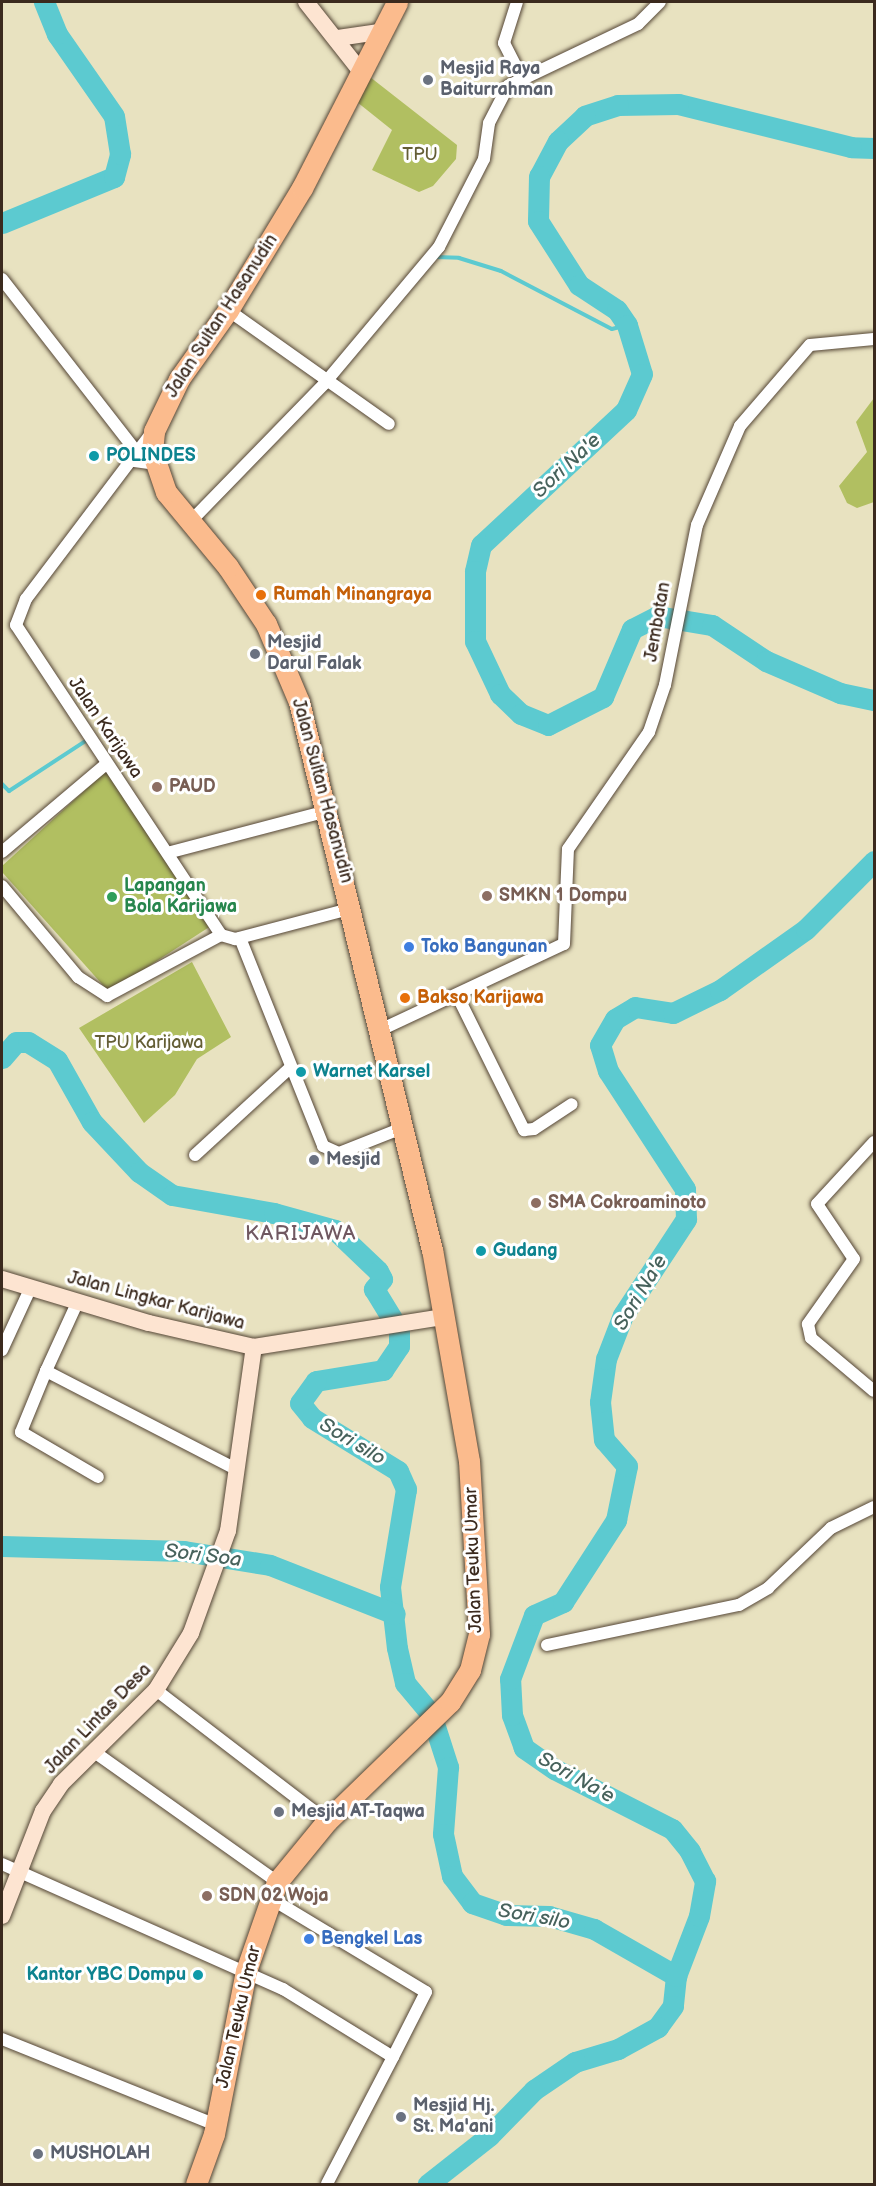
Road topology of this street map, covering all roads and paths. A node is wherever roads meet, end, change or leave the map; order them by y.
1 (306, 2) edge
2 (397, 2) edge
3 (517, 2) edge
4 (660, 2) edge
5 (378, 32) junction
6 (338, 38) junction
7 (359, 69) junction
8 (521, 76) junction
9 (2, 279) edge
10 (228, 310) junction
11 (874, 339) edge
12 (324, 384) junction
13 (389, 424) dead end
14 (154, 430) junction
15 (135, 450) junction
16 (127, 460) junction
17 (155, 464) junction
18 (189, 523) junction
19 (106, 764) junction
20 (327, 811) junction
21 (2, 852) edge
22 (171, 852) junction
23 (2, 886) edge
24 (353, 908) junction
25 (221, 935) junction
26 (240, 938) junction
27 (457, 995) junction
28 (378, 1031) junction
29 (289, 1069) junction
30 (572, 1104) dead end
31 (402, 1128) junction
32 (874, 1142) edge
33 (195, 1155) dead end
34 (2, 1279) edge
35 (31, 1287) junction
36 (78, 1301) junction
37 (444, 1317) junction
38 (254, 1347) junction
39 (2, 1350) edge
40 (46, 1371) junction
41 (874, 1391) edge
42 (238, 1470) junction
43 (98, 1477) dead end
44 (874, 1508) edge
45 (547, 1645) dead end
46 (156, 1690) junction
47 (93, 1751) junction
48 (327, 1821) junction
49 (9, 1867) edge
50 (273, 1890) junction
51 (2, 1916) edge
52 (246, 1971) junction
53 (2, 2039) edge
54 (393, 2056) junction
55 (216, 2125) junction
56 (196, 2184) edge
57 (327, 2184) edge

1 - 6 main road
2 - 5 highway, Jalan Sultan Hasanudin
3 - 8 street
4 - 8 street
5 - 6 main road
5 - 7 highway, Jalan Sultan Hasanudin
6 - 7 main road
7 - 10 highway, Jalan Sultan Hasanudin
8 - 12 street
9 - 15 street
10 - 12 street
10 - 14 highway, Jalan Sultan Hasanudin
11 - 27 street, Jembatan
12 - 13 street
12 - 18 street
14 - 15 street
14 - 17 highway, Jalan Sultan Hasanudin
15 - 16 street
16 - 17 street
16 - 19 street, Jalan Karijawa
17 - 18 highway, Jalan Sultan Hasanudin
18 - 20 highway, Jalan Sultan Hasanudin
19 - 21 street
19 - 22 street, Jalan Karijawa
20 - 22 street
20 - 24 highway, Jalan Sultan Hasanudin
22 - 25 street, Jalan Karijawa
23 - 25 street
24 - 26 street
24 - 28 highway, Jalan Sultan Hasanudin
25 - 26 street
26 - 29 street
27 - 28 street
27 - 30 street
28 - 31 highway, Jalan Sultan Hasanudin
29 - 31 street
29 - 33 street
31 - 37 highway, Jalan Sultan Hasanudin
32 - 41 street
34 - 35 main road, Jalan Lingkar Karijawa
35 - 36 main road, Jalan Lingkar Karijawa
35 - 39 street
36 - 38 main road, Jalan Lingkar Karijawa
36 - 40 street
37 - 38 main road, Jalan Lingkar Karijawa
37 - 48 highway, Jalan Teuku Umar
38 - 42 main road, Jalan Lintas Desa
40 - 42 street
40 - 43 street
42 - 46 main road, Jalan Lintas Desa
44 - 45 street
46 - 47 main road, Jalan Lintas Desa
46 - 48 street
47 - 49 main road, Jalan Lintas Desa
47 - 50 street
48 - 50 highway, Jalan Teuku Umar
49 - 51 main road, Jalan Lintas Desa
49 - 52 street
50 - 52 highway, Jalan Teuku Umar
50 - 54 street
52 - 54 street
52 - 55 highway, Jalan Teuku Umar
53 - 55 street
54 - 57 street
55 - 56 highway, Jalan Teuku Umar

